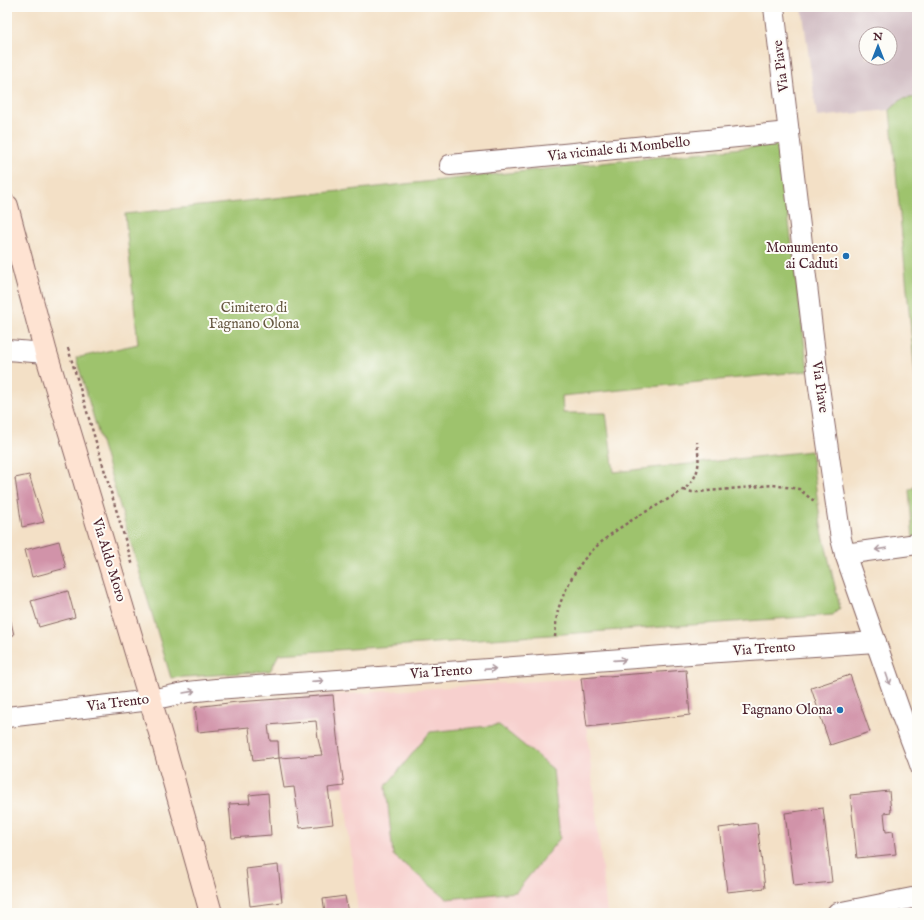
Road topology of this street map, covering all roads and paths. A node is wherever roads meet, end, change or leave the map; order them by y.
1 (774, 7) edge
2 (789, 132) junction
3 (450, 165) dead end
4 (7, 206) edge
5 (68, 348) dead end
6 (7, 350) edge
7 (46, 353) junction
8 (697, 442) dead end
9 (683, 489) junction
10 (818, 501) dead end
11 (917, 544) edge
12 (845, 554) junction
13 (134, 570) dead end
14 (555, 637) dead end
15 (876, 642) junction
16 (151, 700) junction
17 (7, 717) edge
18 (904, 722) junction
19 (917, 756) edge
20 (917, 771) edge
21 (913, 895) edge
22 (211, 913) edge
23 (837, 913) edge

1 - 2 street, Via Piave
2 - 3 street, Via vicinale di Mombello
2 - 12 street, Via Piave
4 - 7 main road, Via Aldo Moro
5 - 13 path
6 - 7 street
7 - 16 main road, Via Aldo Moro
8 - 9 path
9 - 10 path
9 - 14 path
11 -> 12 street
12 - 15 street, Via Piave
16 -> 15 street, Via Trento
15 -> 18 street, Via Piave
16 - 17 street, Via Trento
16 - 22 main road, Via Aldo Moro
18 - 19 street, Via Piave
18 - 20 lane
21 - 23 street

